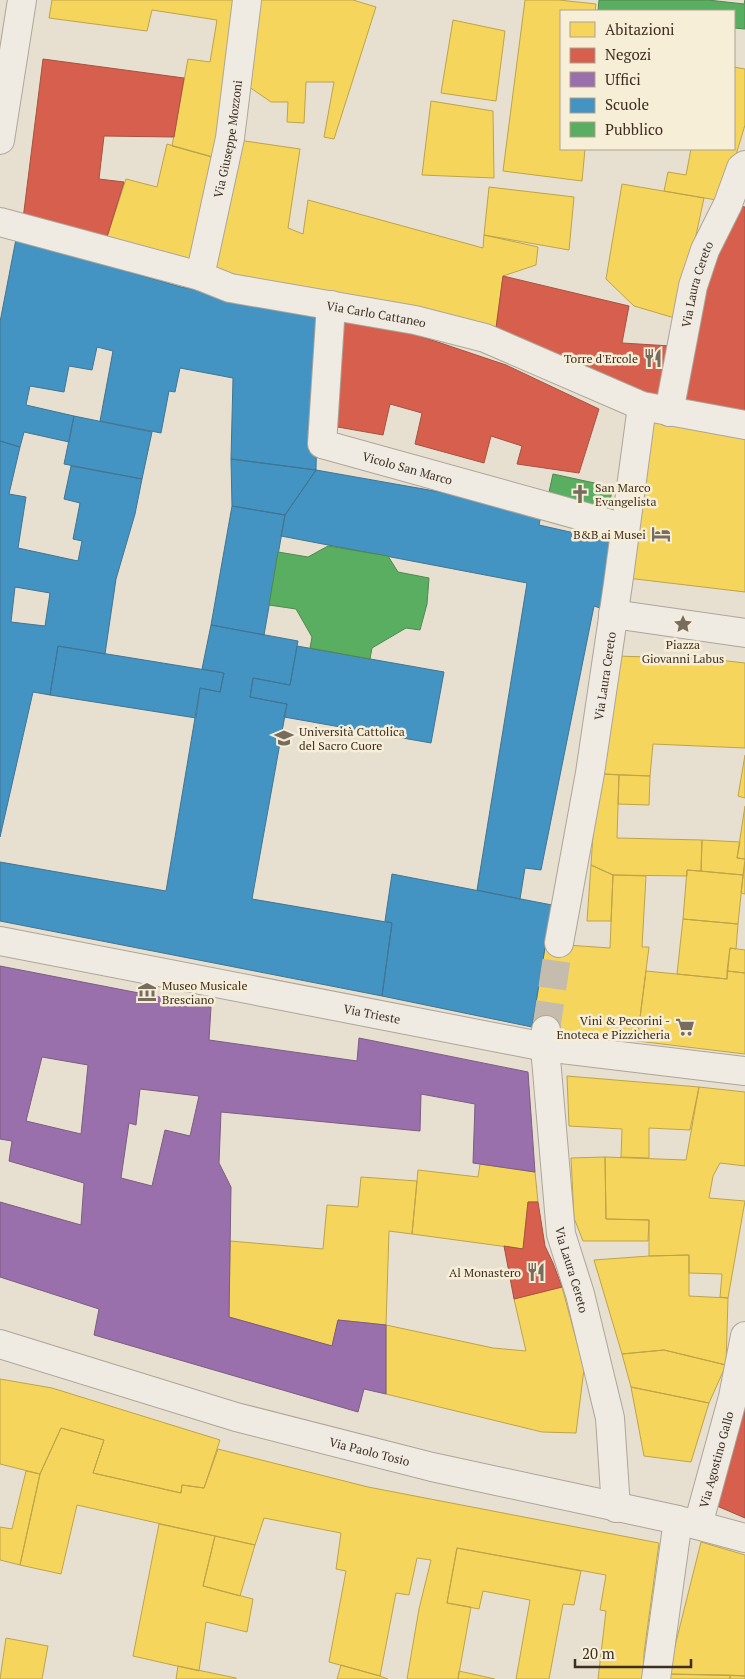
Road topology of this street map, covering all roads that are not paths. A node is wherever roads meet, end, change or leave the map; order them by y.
1 (15, 0) edge
2 (246, 0) edge
3 (0, 140) edge
4 (745, 165) edge
5 (0, 222) edge
6 (200, 276) junction
7 (331, 305) junction
8 (642, 406) junction
9 (669, 412) junction
10 (745, 425) edge
11 (625, 528) junction
12 (613, 614) junction
13 (745, 632) edge
14 (0, 941) edge
15 (559, 943) tunnel mouth
16 (545, 1038) junction
17 (745, 1072) edge
18 (745, 1336) edge
19 (0, 1344) edge
20 (616, 1508) junction
21 (688, 1523) junction
22 (745, 1538) edge
23 (656, 1679) edge

1 - 3 street
2 - 6 street, Via Giuseppe Mozzoni
4 - 9 street, Via Laura Cereto
5 - 6 street, Via Carlo Cattaneo
6 - 7 street, Via Carlo Cattaneo
7 - 8 street, Via Carlo Cattaneo
7 - 11 street, Vicolo San Marco
8 - 9 street, Via Carlo Cattaneo
8 - 11 street, Via Laura Cereto
9 - 10 street, Via Carlo Cattaneo
11 - 12 street, Via Laura Cereto
12 - 13 street
12 - 15 street, Via Laura Cereto
14 - 16 street, Via Trieste
16 - 17 street, Via Trieste
16 - 20 street, Via Laura Cereto
18 - 21 street, Via Agostino Gallo
19 - 20 street, Via Paolo Tosio
20 - 21 street, Via Paolo Tosio
21 - 22 street, Via Paolo Tosio
21 - 23 street, Via Agostino Gallo

